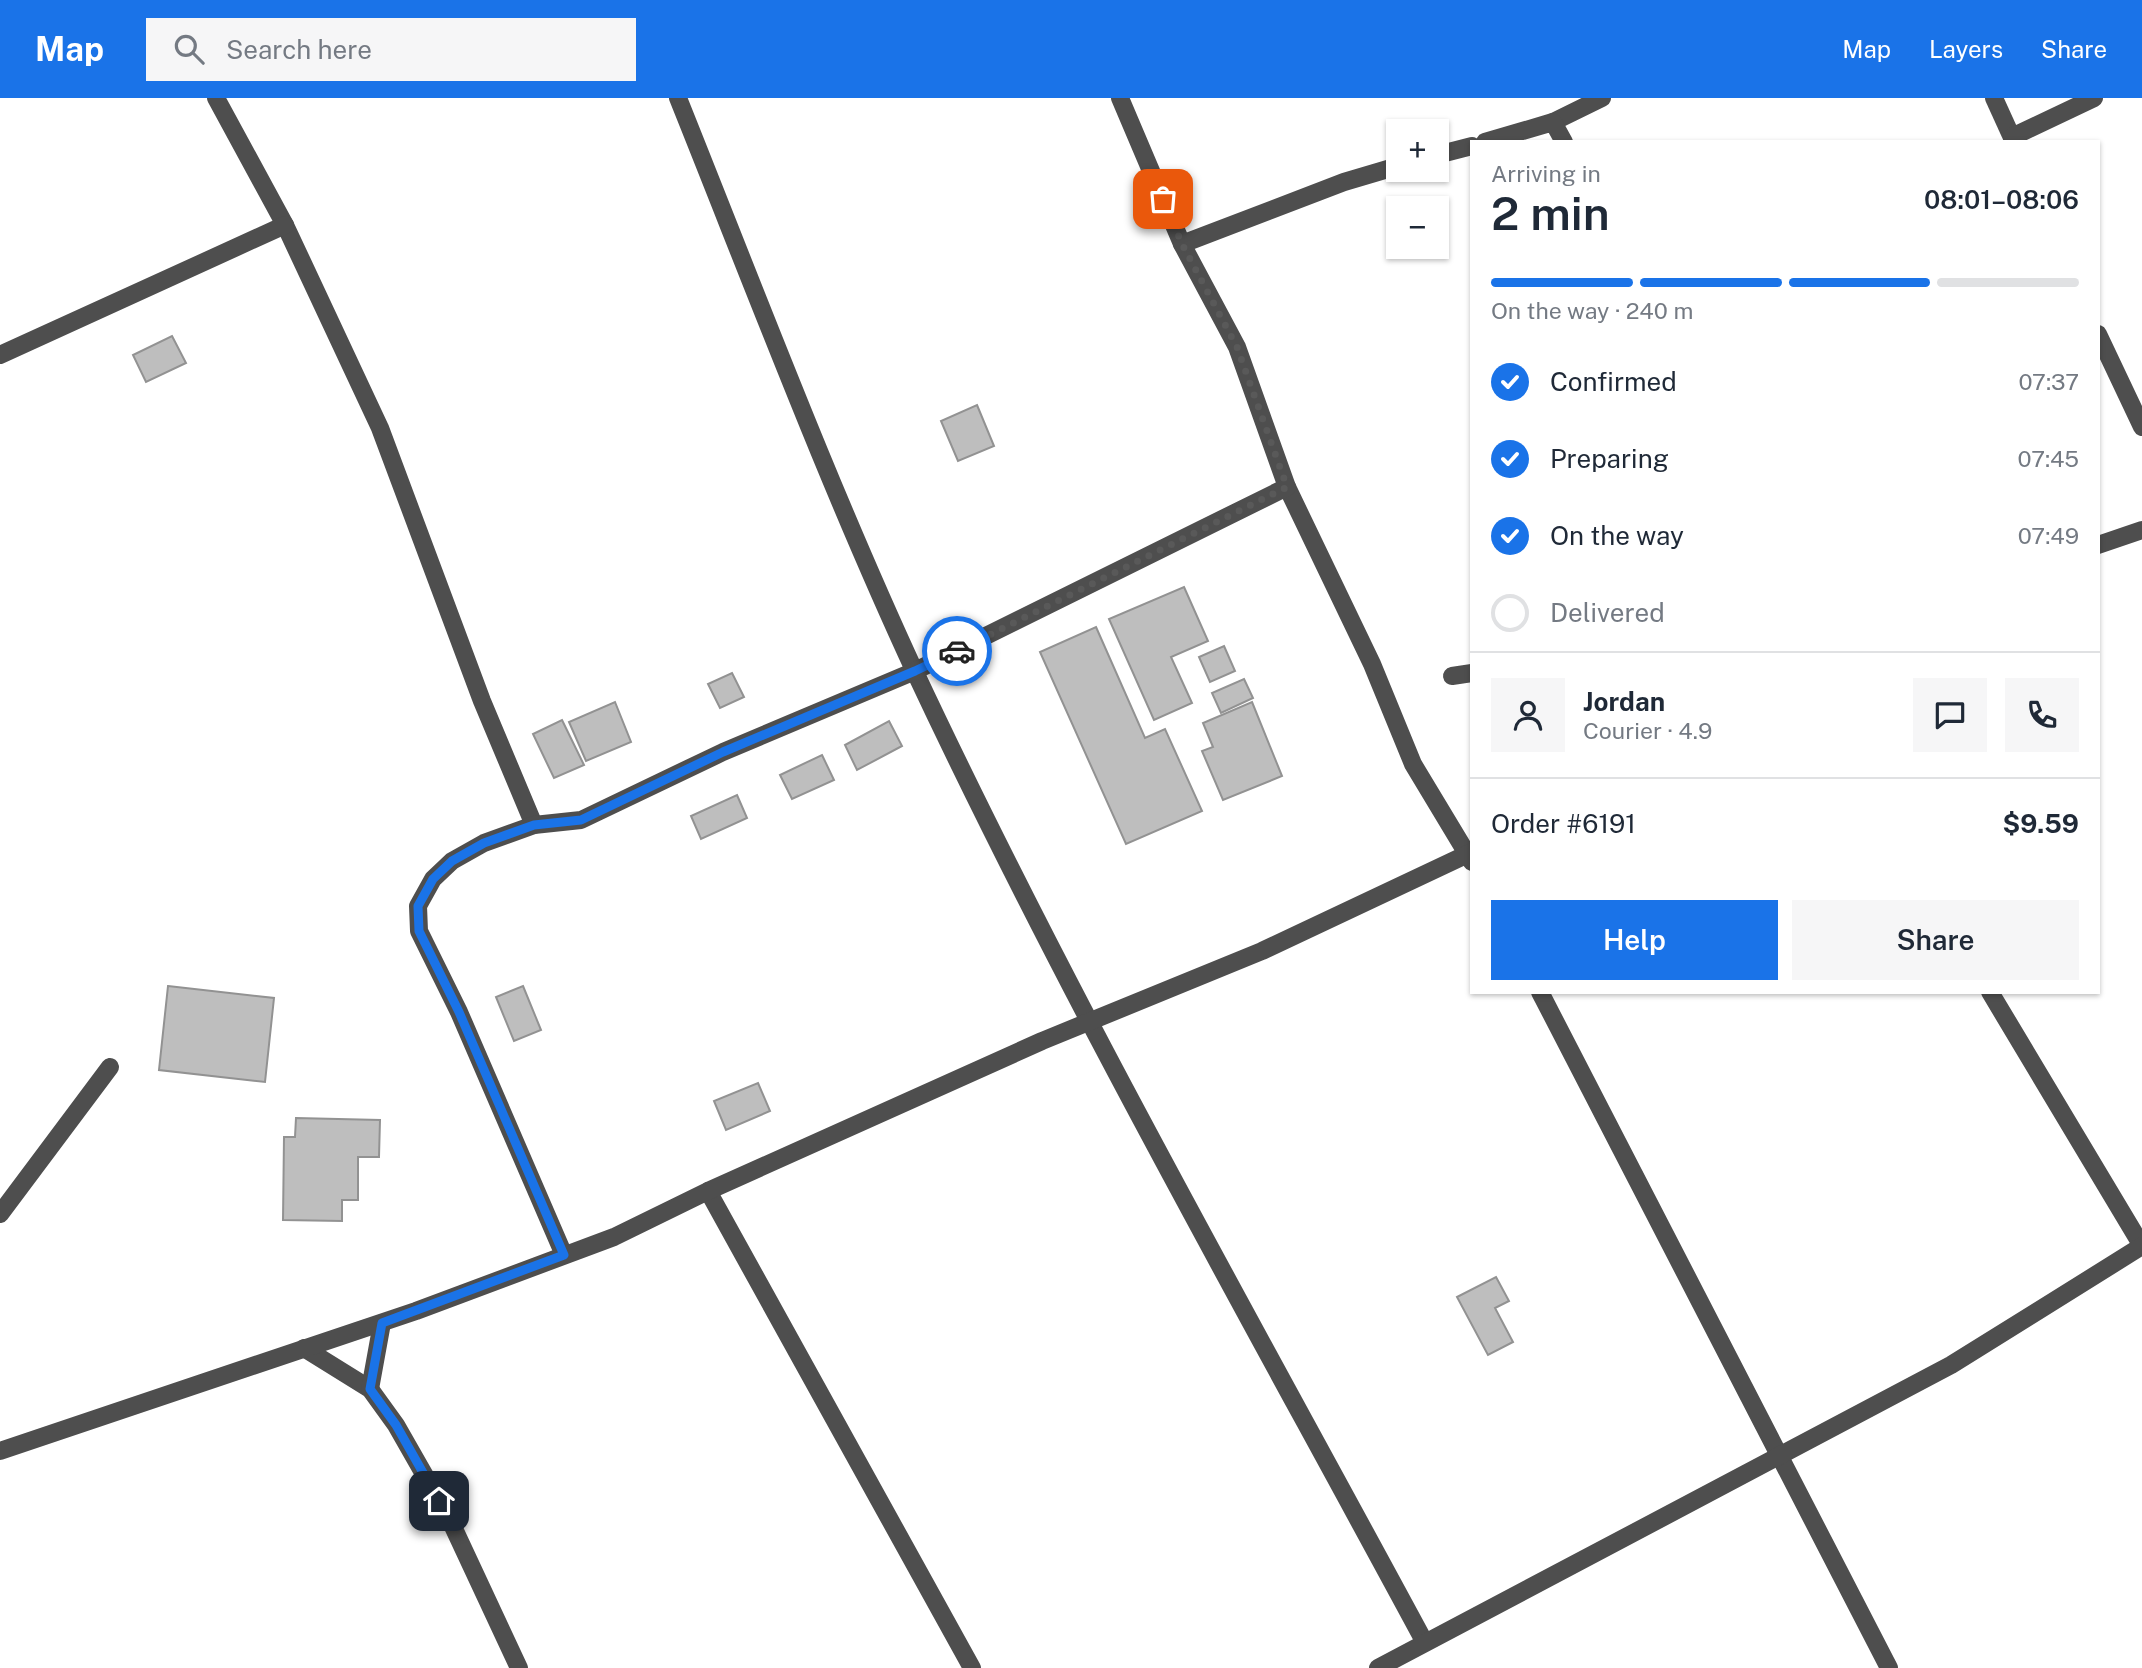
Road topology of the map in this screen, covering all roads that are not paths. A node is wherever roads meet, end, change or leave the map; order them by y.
1 (216, 98) edge
2 (678, 98) edge
3 (1120, 98) edge
4 (1602, 98) edge
5 (1994, 98) edge
6 (2094, 98) edge
7 (1553, 122) junction
8 (2013, 139) edge
9 (1492, 140) edge
10 (1563, 140) edge
11 (1470, 147) edge
12 (1449, 153) edge
13 (1386, 170) edge
14 (285, 225) junction
15 (1182, 244) junction
16 (2100, 338) edge
17 (0, 355) edge
18 (2142, 427) edge
19 (1287, 487) junction
20 (2142, 530) edge
21 (2100, 544) edge
22 (915, 671) junction
23 (1470, 673) edge
24 (1452, 676) dead end
25 (534, 825) junction
26 (1470, 856) edge
27 (1541, 994) edge
28 (1991, 994) edge
29 (1090, 1021) junction
30 (110, 1067) dead end
31 (708, 1191) junction
32 (0, 1214) edge
33 (2142, 1246) edge
34 (564, 1255) junction
35 (382, 1323) junction
36 (304, 1348) junction
37 (370, 1389) junction
38 (0, 1451) edge
39 (1781, 1455) junction
40 (1424, 1642) junction
41 (519, 1668) edge
42 (972, 1668) edge
43 (1378, 1668) edge
44 (1889, 1668) edge

1 - 14 street
2 - 22 street
3 - 15 street
4 - 7 street
5 - 8 street
6 - 8 street
7 - 9 street
7 - 10 street
11 - 12 street
13 - 15 street
14 - 17 street
14 - 25 street
15 - 19 street
16 - 18 street
19 - 22 street
19 - 26 street
20 - 21 street
22 - 25 street
22 - 29 street
23 - 24 street
25 - 34 street
26 - 29 street
27 - 39 street
28 - 33 street
29 - 31 street
29 - 40 street
30 - 32 street
31 - 34 street
31 - 42 street
33 - 39 street
34 - 35 street
35 - 36 street
35 - 37 street
36 - 37 street
36 - 38 street
37 - 41 street
39 - 40 street
39 - 44 street
40 - 43 street

